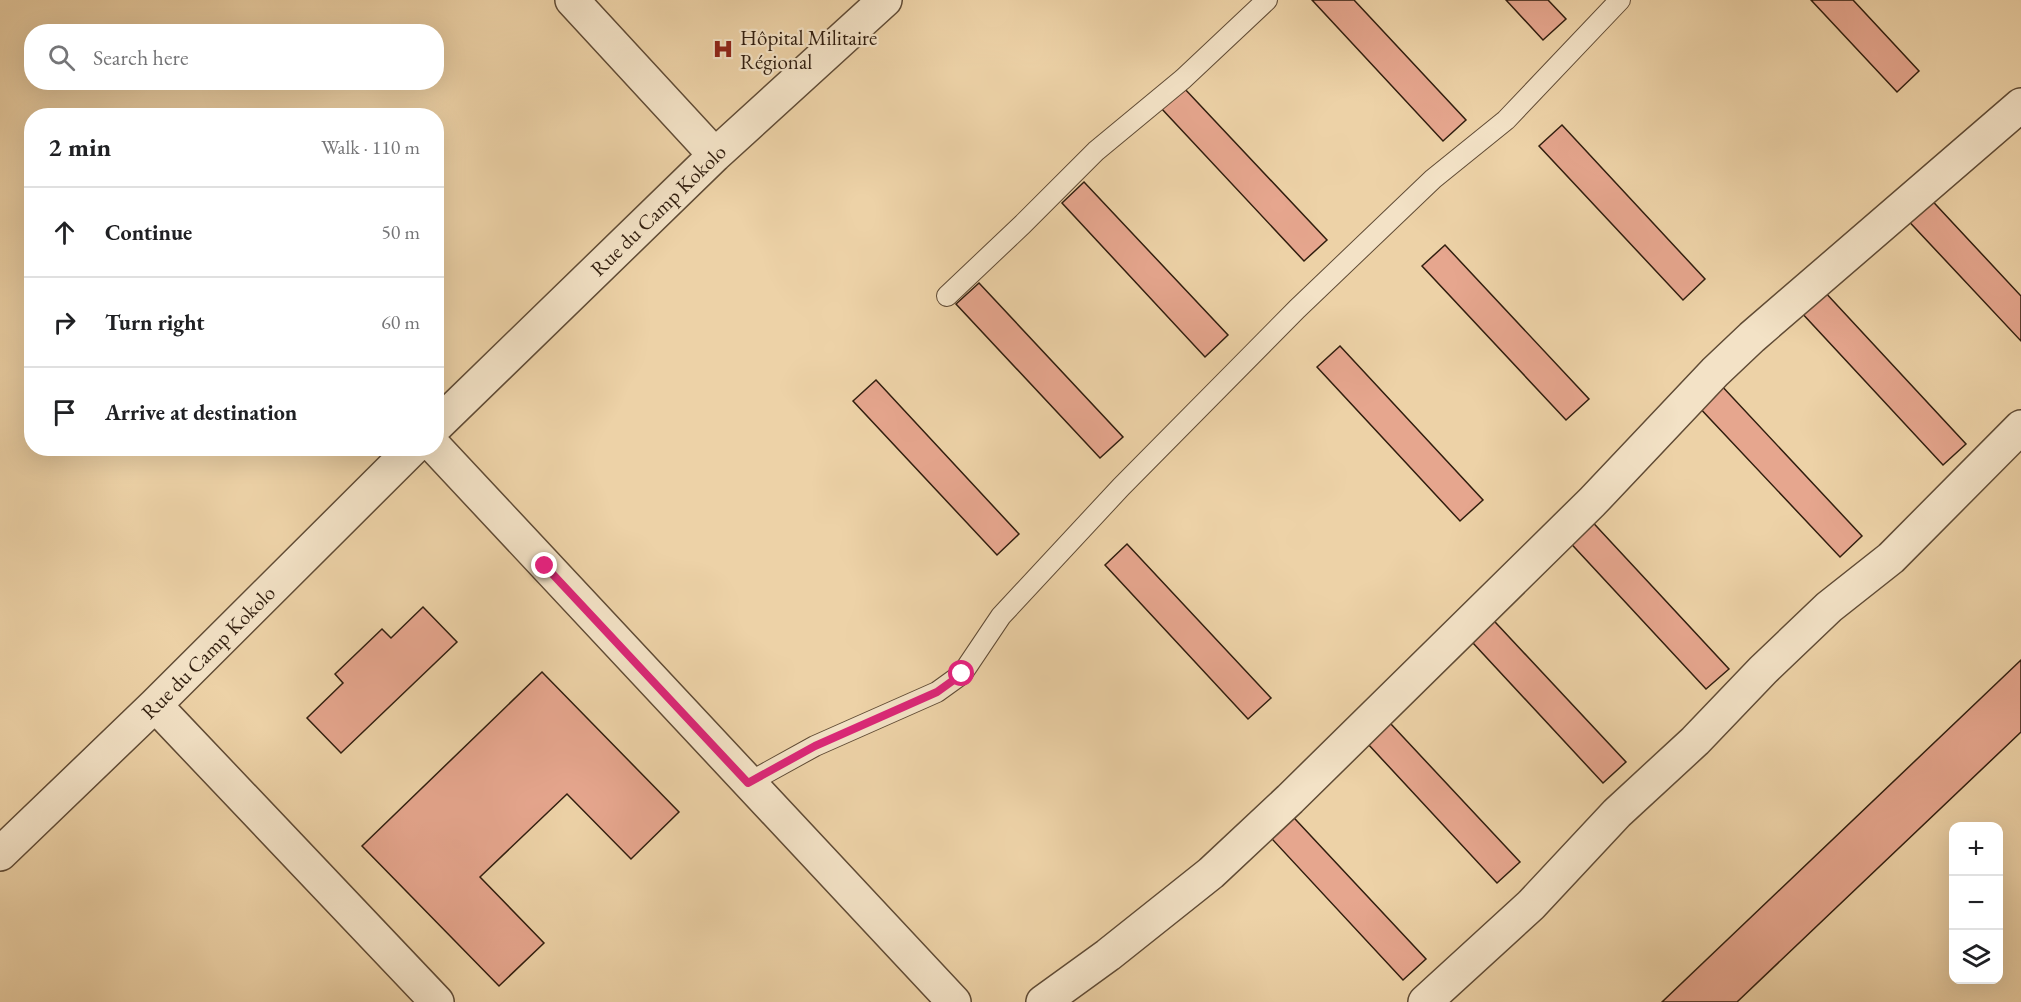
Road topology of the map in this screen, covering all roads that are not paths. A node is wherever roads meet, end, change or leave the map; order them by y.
1 (572, 0) edge
2 (885, 0) edge
3 (1267, 0) edge
4 (1620, 0) edge
5 (2021, 105) edge
6 (714, 155) junction
7 (946, 296) dead end
8 (444, 418) edge
9 (2021, 427) edge
10 (405, 456) edge
11 (443, 456) edge
12 (155, 705) junction
13 (748, 783) junction
14 (0, 854) edge
15 (437, 1002) edge
16 (954, 1002) edge
17 (1043, 1002) edge
18 (1425, 1002) edge

1 - 6 street
2 - 6 street, Rue du Camp Kokolo
3 - 7 lane
4 - 13 lane
5 - 17 street
6 - 8 street, Rue du Camp Kokolo
9 - 18 street
10 - 12 street, Rue du Camp Kokolo
11 - 13 street
12 - 14 street, Rue du Camp Kokolo
12 - 15 street
13 - 16 street

